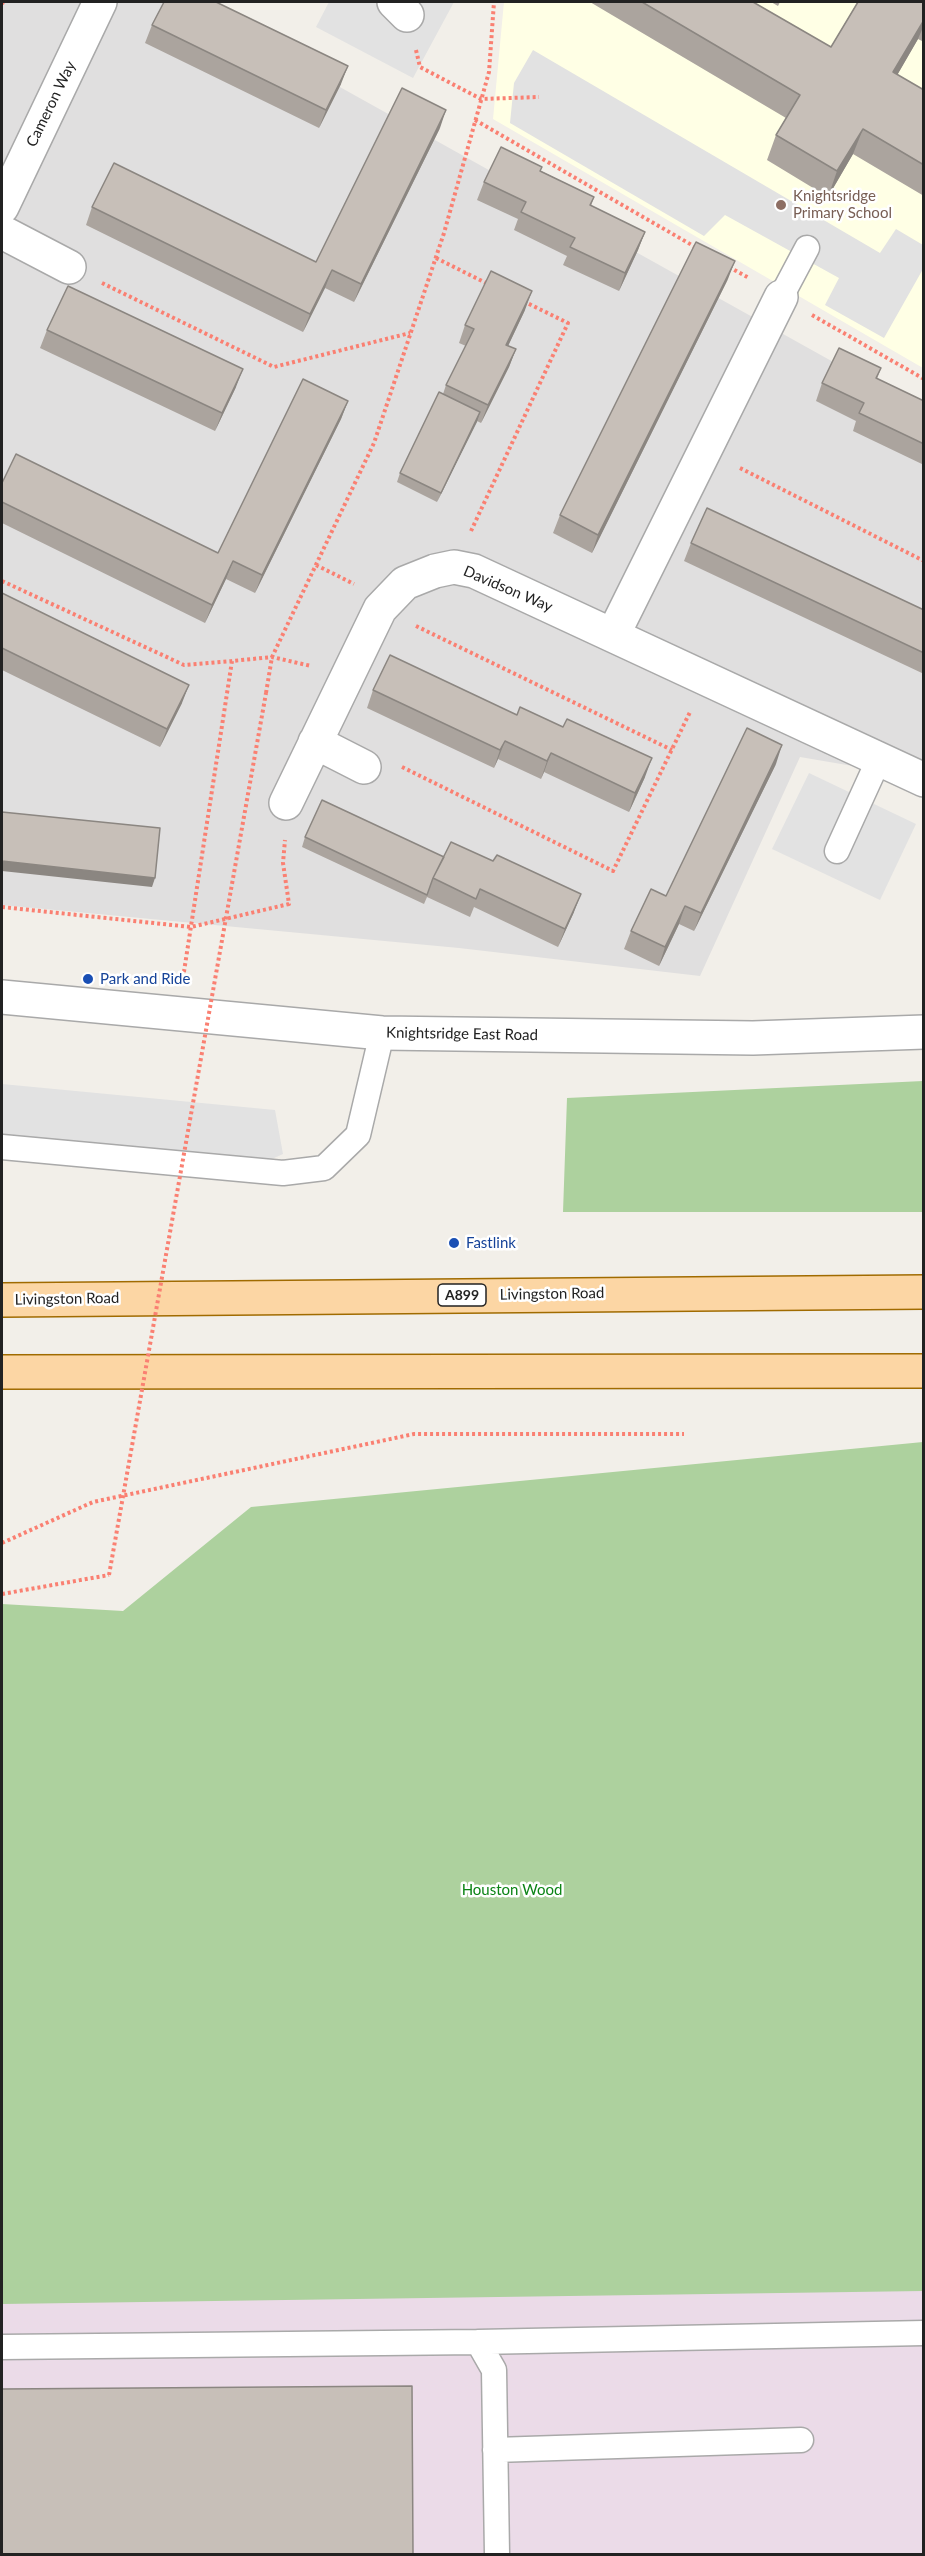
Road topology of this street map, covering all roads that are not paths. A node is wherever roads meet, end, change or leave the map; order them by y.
1 (100, 2) edge
2 (2, 207) edge
3 (2, 232) edge
4 (807, 248) dead end
5 (69, 267) road end
6 (781, 297) joint
7 (613, 634) junction
8 (315, 742) junction
9 (879, 759) junction
10 (364, 767) road end
11 (924, 780) edge
12 (286, 803) road end
13 (837, 851) dead end
14 (2, 997) edge
15 (924, 1032) edge
16 (382, 1033) junction
17 (2, 1147) edge
18 (924, 1292) edge
19 (2, 1300) edge
20 (924, 1371) edge
21 (2, 1372) edge
22 (924, 2333) edge
23 (478, 2342) junction
24 (2, 2347) edge
25 (801, 2440) dead end
26 (495, 2450) junction
27 (497, 2554) edge

1 - 2 street, Cameron Way
3 - 5 street
4 - 6 lane
6 - 7 street
7 - 8 street, Davidson Way
7 - 9 street, Davidson Way
8 - 10 street
8 - 12 street, Davidson Way
9 - 11 street, Davidson Way
9 - 13 lane
14 - 16 street, Knightsridge East Road
15 - 16 street, Knightsridge East Road
16 - 17 lane
18 - 19 main road, Livingston Road / A899
20 - 21 main road
22 - 23 lane
23 - 24 lane
23 - 26 lane
25 - 26 lane
26 - 27 lane

